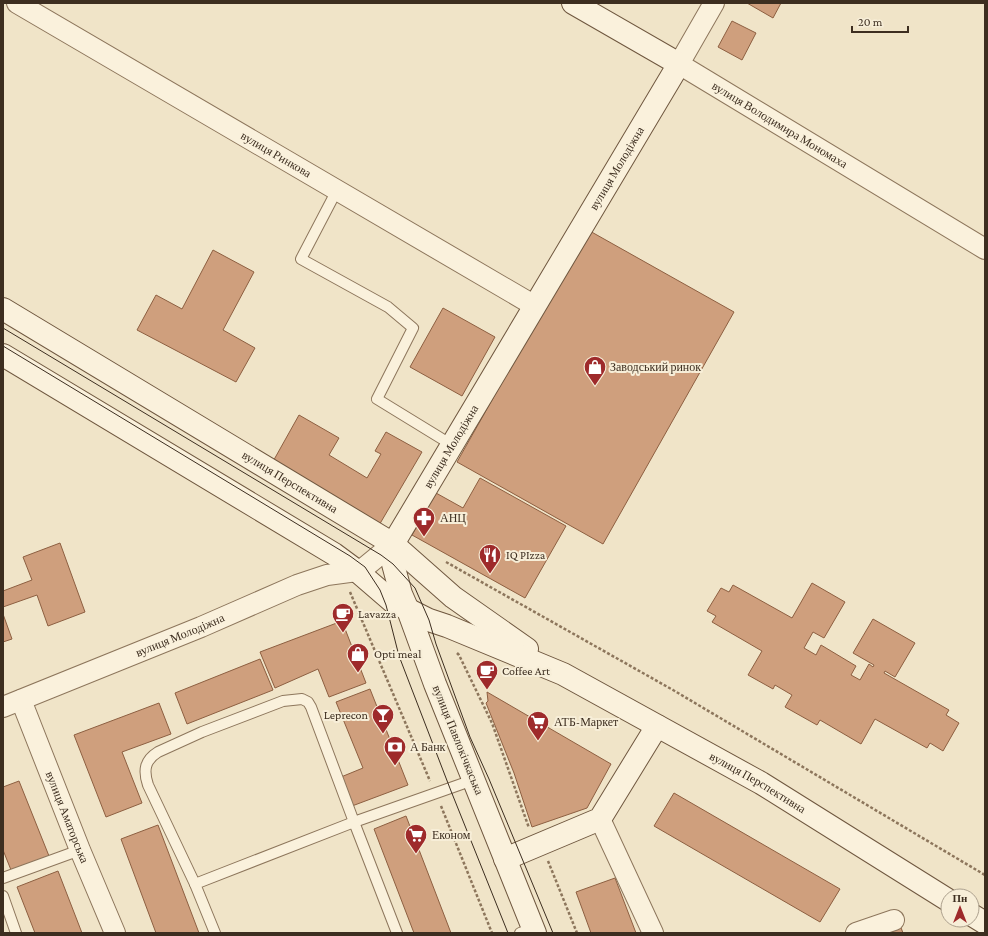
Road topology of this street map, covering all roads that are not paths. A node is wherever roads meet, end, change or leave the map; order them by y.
1 (17, 3) edge
2 (574, 3) edge
3 (714, 3) edge
4 (679, 64) junction
5 (337, 190) junction
6 (985, 249) edge
7 (535, 306) junction
8 (3, 309) edge
9 (3, 355) edge
10 (452, 445) junction
11 (393, 544) junction
12 (357, 571) junction
13 (408, 610) junction
14 (562, 674) junction
15 (22, 700) junction
16 (3, 707) edge
17 (657, 726) junction
18 (473, 780) junction
19 (600, 820) junction
20 (354, 822) junction
21 (80, 850) junction
22 (505, 859) junction
23 (3, 878) edge
24 (195, 884) junction
25 (940, 895) edge
26 (3, 896) edge
27 (894, 920) dead end
28 (529, 931) edge
29 (16, 933) edge
30 (115, 933) edge
31 (214, 933) edge
32 (397, 933) edge
33 (653, 933) edge
34 (856, 933) edge

1 - 5 street, вулиця Ринкова
2 - 4 street, вулиця Володимира Мономаха
3 - 4 street, вулиця Молодіжна
4 - 6 street, вулиця Володимира Мономаха
4 - 7 street, вулиця Молодіжна
5 - 7 street, вулиця Ринкова
5 - 10 lane
7 - 10 street, вулиця Молодіжна
8 - 11 street, вулиця Перспективна
9 - 12 street, вулиця Перспективна
10 - 11 street, вулиця Молодіжна
11 - 12 street, вулиця Молодіжна
11 - 13 street, вулиця Павлокічкаська
11 - 14 street, вулиця Перспективна
12 - 13 street, вулиця Перспективна
12 - 15 street, вулиця Молодіжна
13 - 14 street, вулиця Перспективна
13 - 18 street, вулиця Павлокічкаська
14 - 17 street, вулиця Перспективна
15 - 16 street, вулиця Молодіжна
15 - 21 street, вулиця Аматорська
17 - 19 street
17 - 25 street, вулиця Перспективна
18 - 20 lane
18 - 22 street, вулиця Павлокічкаська
19 - 22 street
19 - 33 street
20 - 24 lane
20 - 24 lane
20 - 32 lane
21 - 23 lane
21 - 30 street, вулиця Аматорська
22 - 28 street, вулиця Павлокічкаська
24 - 31 lane
26 - 29 lane
27 - 34 street

